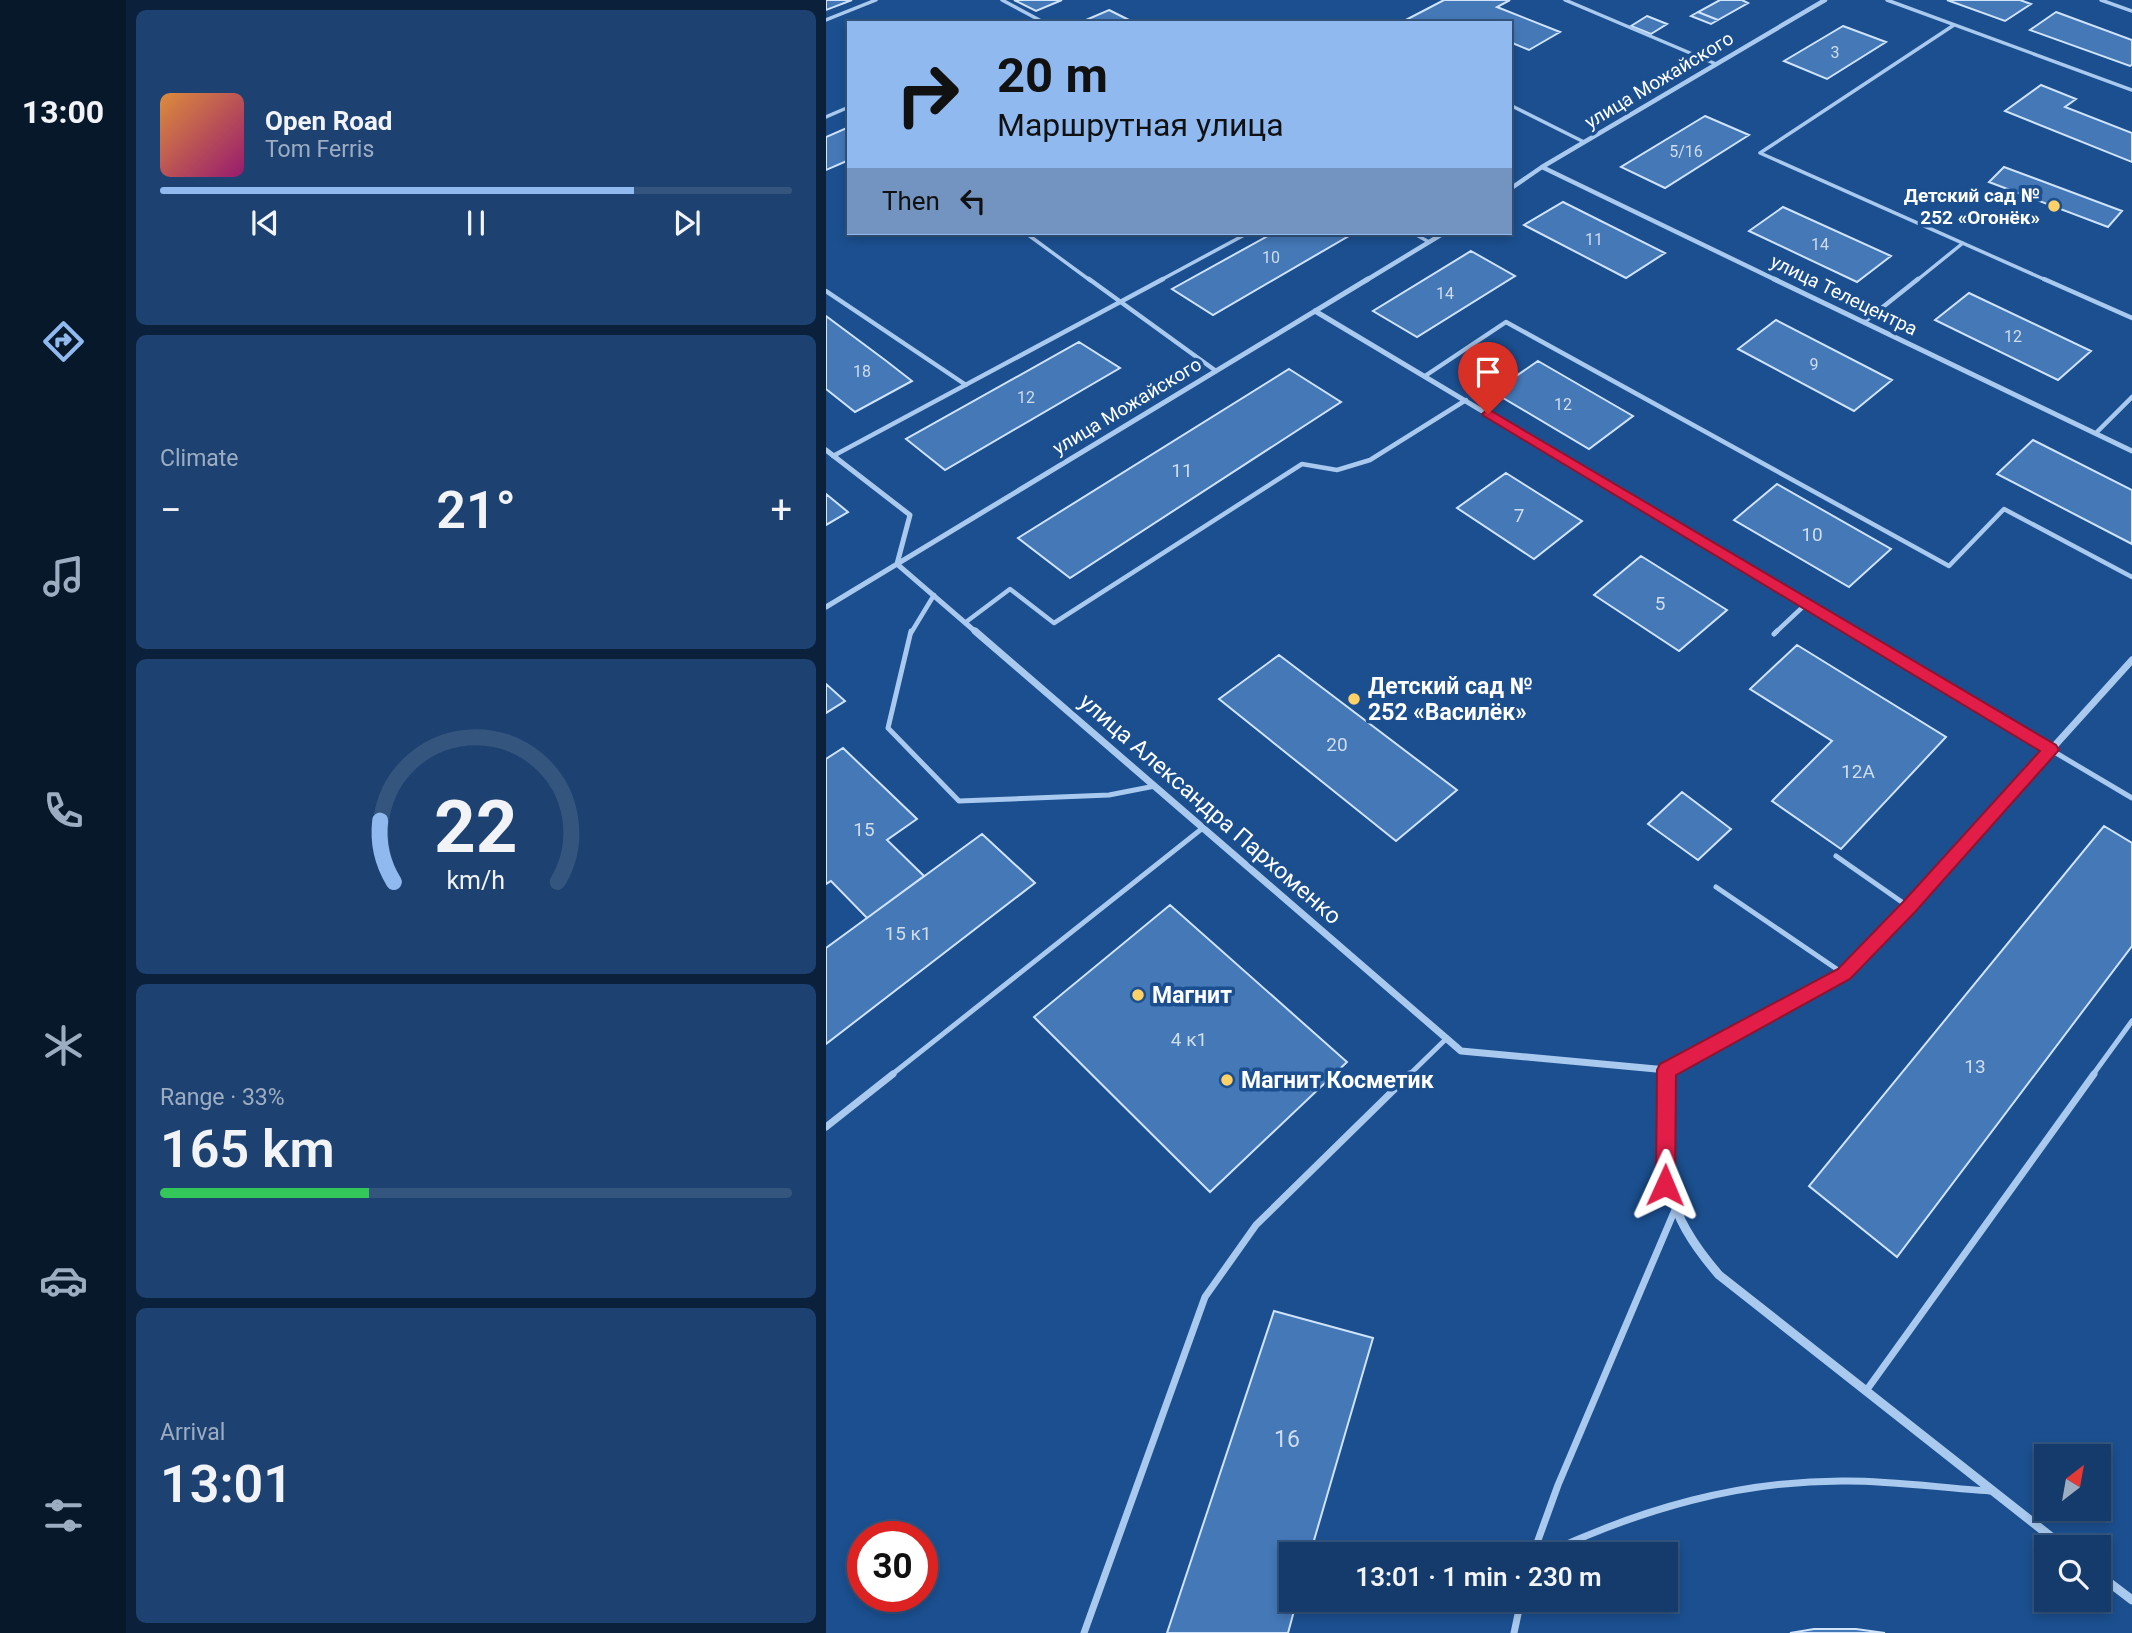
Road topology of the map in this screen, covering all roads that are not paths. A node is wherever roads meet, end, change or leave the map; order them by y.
1 (876, 0) edge
2 (1002, 0) edge
3 (1565, 0) edge
4 (1825, 0) edge
5 (1887, 0) edge
6 (2101, 0) edge
7 (2132, 11) edge
8 (826, 20) edge
9 (1040, 21) edge
10 (1954, 24) junction
11 (1716, 64) junction
12 (2132, 90) edge
13 (1512, 106) edge
14 (847, 108) edge
15 (826, 117) edge
16 (1584, 142) junction
17 (1542, 167) junction
18 (1512, 188) edge
19 (1028, 235) edge
20 (1244, 235) edge
21 (1417, 235) edge
22 (1441, 235) edge
23 (1429, 242) junction
24 (1963, 243) junction
25 (826, 291) edge
26 (1119, 302) junction
27 (1315, 311) junction
28 (2132, 318) edge
29 (1864, 322) junction
30 (1216, 371) junction
31 (1425, 376) junction
32 (966, 385) junction
33 (2132, 397) edge
34 (1466, 400) junction
35 (2096, 433) junction
36 (826, 450) edge
37 (2132, 451) edge
38 (834, 456) junction
39 (897, 564) junction
40 (2132, 577) edge
41 (934, 595) junction
42 (1807, 603) junction
43 (826, 607) edge
44 (966, 622) junction
45 (1774, 634) dead end
46 (2132, 660) edge
47 (2051, 750) junction
48 (1156, 786) junction
49 (2132, 798) edge
50 (1204, 827) junction
51 (1836, 856) dead end
52 (1716, 887) dead end
53 (1909, 907) junction
54 (1844, 974) junction
55 (2132, 1021) edge
56 (1447, 1038) junction
57 (1667, 1070) junction
58 (826, 1127) edge
59 (1674, 1212) junction
60 (1866, 1391) junction
61 (1993, 1491) junction
62 (2049, 1535) edge
63 (1537, 1542) edge
64 (1571, 1542) edge
65 (2111, 1584) edge
66 (2132, 1600) edge
67 (1518, 1612) edge
68 (1084, 1633) edge
69 (1514, 1633) edge

1 - 8 lane
2 - 9 lane
3 - 11 lane
4 - 11 street, улица Можайского
5 - 10 lane
6 - 7 lane
10 - 12 lane
10 - 24 lane
11 - 16 street, улица Можайского
13 - 16 lane
14 - 15 lane
16 - 17 street, улица Можайского
17 - 18 street, улица Можайского
17 - 29 street, улица Телецентра
19 - 26 lane
20 - 26 lane
21 - 23 lane
22 - 23 street, улица Можайского
23 - 27 street, улица Можайского
24 - 28 lane
24 - 29 lane
25 - 32 lane
26 - 30 lane
26 - 32 lane
27 - 30 street, улица Можайского
27 - 31 street
29 - 35 street, улица Телецентра
30 - 39 street, улица Можайского
31 - 34 street
31 - 40 lane
32 - 38 lane
33 - 35 lane
34 - 42 street
34 - 44 lane
35 - 37 street, улица Телецентра
36 - 38 street
38 - 39 street
39 - 41 street, улица Александра Пархоменко
39 - 43 street, улица Можайского
41 - 44 street, улица Александра Пархоменко
41 - 48 lane
42 - 45 lane
42 - 47 street
44 - 48 street, улица Александра Пархоменко
46 - 47 street
47 - 49 lane
47 - 53 street
48 - 50 street, улица Александра Пархоменко
50 - 56 street, улица Александра Пархоменко
50 - 58 lane
51 - 53 lane
52 - 54 lane
53 - 54 street
54 - 57 street
55 - 60 lane
56 - 57 street, улица Александра Пархоменко
56 - 68 lane
57 - 59 street
59 - 60 street
59 - 63 lane
60 - 61 street
61 - 62 street
61 - 64 lane
65 - 66 street
67 - 69 lane

